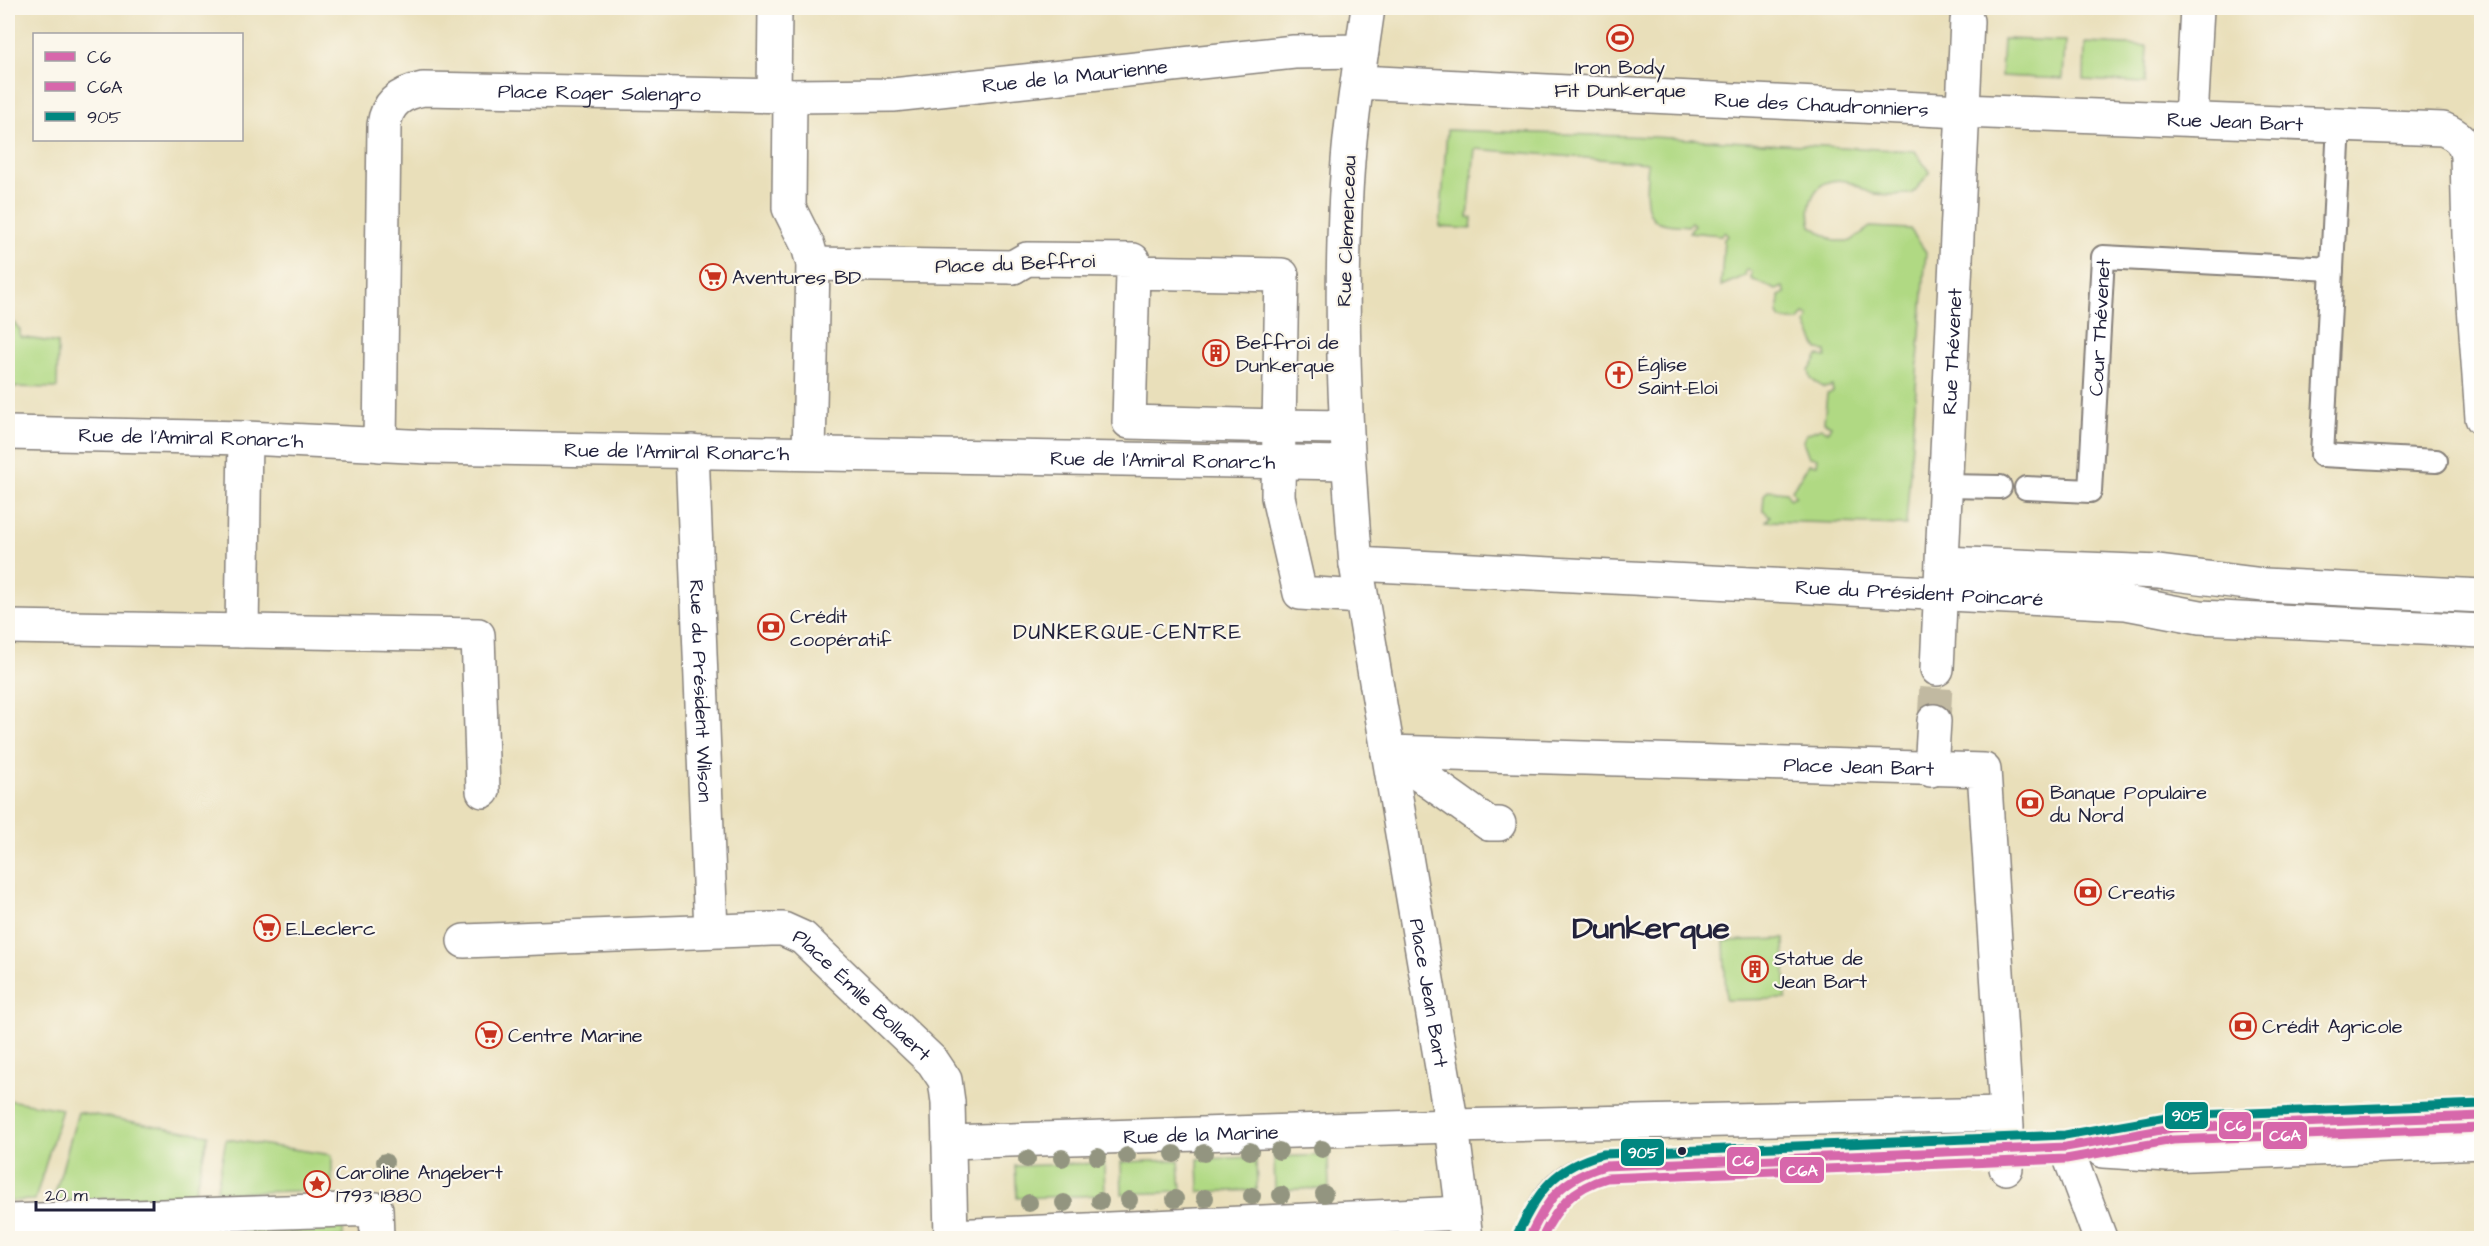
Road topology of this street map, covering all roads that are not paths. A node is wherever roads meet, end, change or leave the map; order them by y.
1 (775, 8) edge
2 (1368, 8) edge
3 (2197, 8) edge
4 (1967, 21) dead end
5 (1360, 66) junction
6 (782, 96) junction
7 (1962, 111) junction
8 (2191, 118) junction
9 (2339, 123) junction
10 (2472, 164) edge
11 (813, 264) junction
12 (2331, 269) junction
13 (1133, 272) junction
14 (2481, 418) edge
15 (1279, 426) junction
16 (1346, 427) junction
17 (8, 433) edge
18 (245, 438) junction
19 (380, 445) junction
20 (692, 451) junction
21 (809, 453) junction
22 (2436, 461) dead end
23 (1279, 462) junction
24 (1347, 463) junction
25 (1946, 486) junction
26 (2000, 487) dead end
27 (2026, 488) dead end
28 (1356, 564) junction
29 (1942, 578) junction
30 (2481, 596) edge
31 (1361, 597) junction
32 (8, 627) edge
33 (242, 631) junction
34 (2481, 631) edge
35 (1937, 669) tunnel mouth
36 (1934, 721) tunnel mouth
37 (1388, 752) junction
38 (1931, 770) junction
39 (483, 791) dead end
40 (1499, 824) dead end
41 (711, 931) junction
42 (464, 941) dead end
43 (2006, 1114) junction
44 (2481, 1116) edge
45 (1452, 1126) junction
46 (949, 1142) junction
47 (2481, 1142) edge
48 (2066, 1147) junction
49 (2006, 1159) junction
50 (8, 1221) edge
51 (1464, 1226) edge
52 (951, 1237) edge
53 (377, 1239) edge
54 (1529, 1239) edge
55 (2100, 1239) edge

1 - 6 street
2 - 5 street, Rue Clemenceau
3 - 8 street
4 - 7 street, Rue Thévenet
5 - 6 street, Rue de la Maurienne
5 - 7 street, Rue des Chaudronniers
5 - 16 street, Rue Clemenceau
6 - 11 street
6 - 19 street, Place Roger Salengro
7 - 8 street, Rue Jean Bart
7 - 25 street, Rue Thévenet
8 - 9 street, Rue Jean Bart
9 - 10 street, Rue Jean Bart
9 - 12 lane
10 - 14 street
11 - 13 street, Place du Beffroi
11 - 21 street
12 - 22 lane
12 - 27 lane, Cour Thévenet
13 - 15 street
13 - 15 street
15 - 16 street
15 - 23 street
16 - 24 street, Rue Clemenceau
17 - 18 street, Rue de l'Amiral Ronarc'h
18 - 19 street, Rue de l'Amiral Ronarc'h
18 - 33 street
19 - 20 street, Rue de l'Amiral Ronarc'h
20 - 21 street, Rue de l'Amiral Ronarc'h
20 - 41 street, Rue du Président Wilson
21 - 23 street, Rue de l'Amiral Ronarc'h
23 - 24 street, Rue de l'Amiral Ronarc'h
23 - 31 street
24 - 28 street, Rue Clemenceau
25 - 26 lane
25 - 29 street, Rue Thévenet
28 - 29 street, Rue du Président Poincaré
28 - 31 street, Place Jean Bart
29 - 30 street
29 - 34 street, Rue du Président Poincaré
29 - 35 street, Rue Thévenet
31 - 37 street, Place Jean Bart
32 - 33 street
33 - 39 street
36 - 38 street
37 - 38 street, Place Jean Bart
37 - 40 street
37 - 45 street, Place Jean Bart
38 - 43 street, Place Jean Bart
41 - 42 street, Place Émile Bollaert
41 - 46 street, Place Émile Bollaert
43 - 45 street
43 - 49 street, Place Jean Bart
44 - 48 street
45 - 46 street, Rue de la Marine
45 - 51 street, Place Jean Bart
46 - 52 street, Place Émile Bollaert
47 - 48 street
48 - 49 street
48 - 55 street
49 - 54 street
50 - 53 street
51 - 52 street

